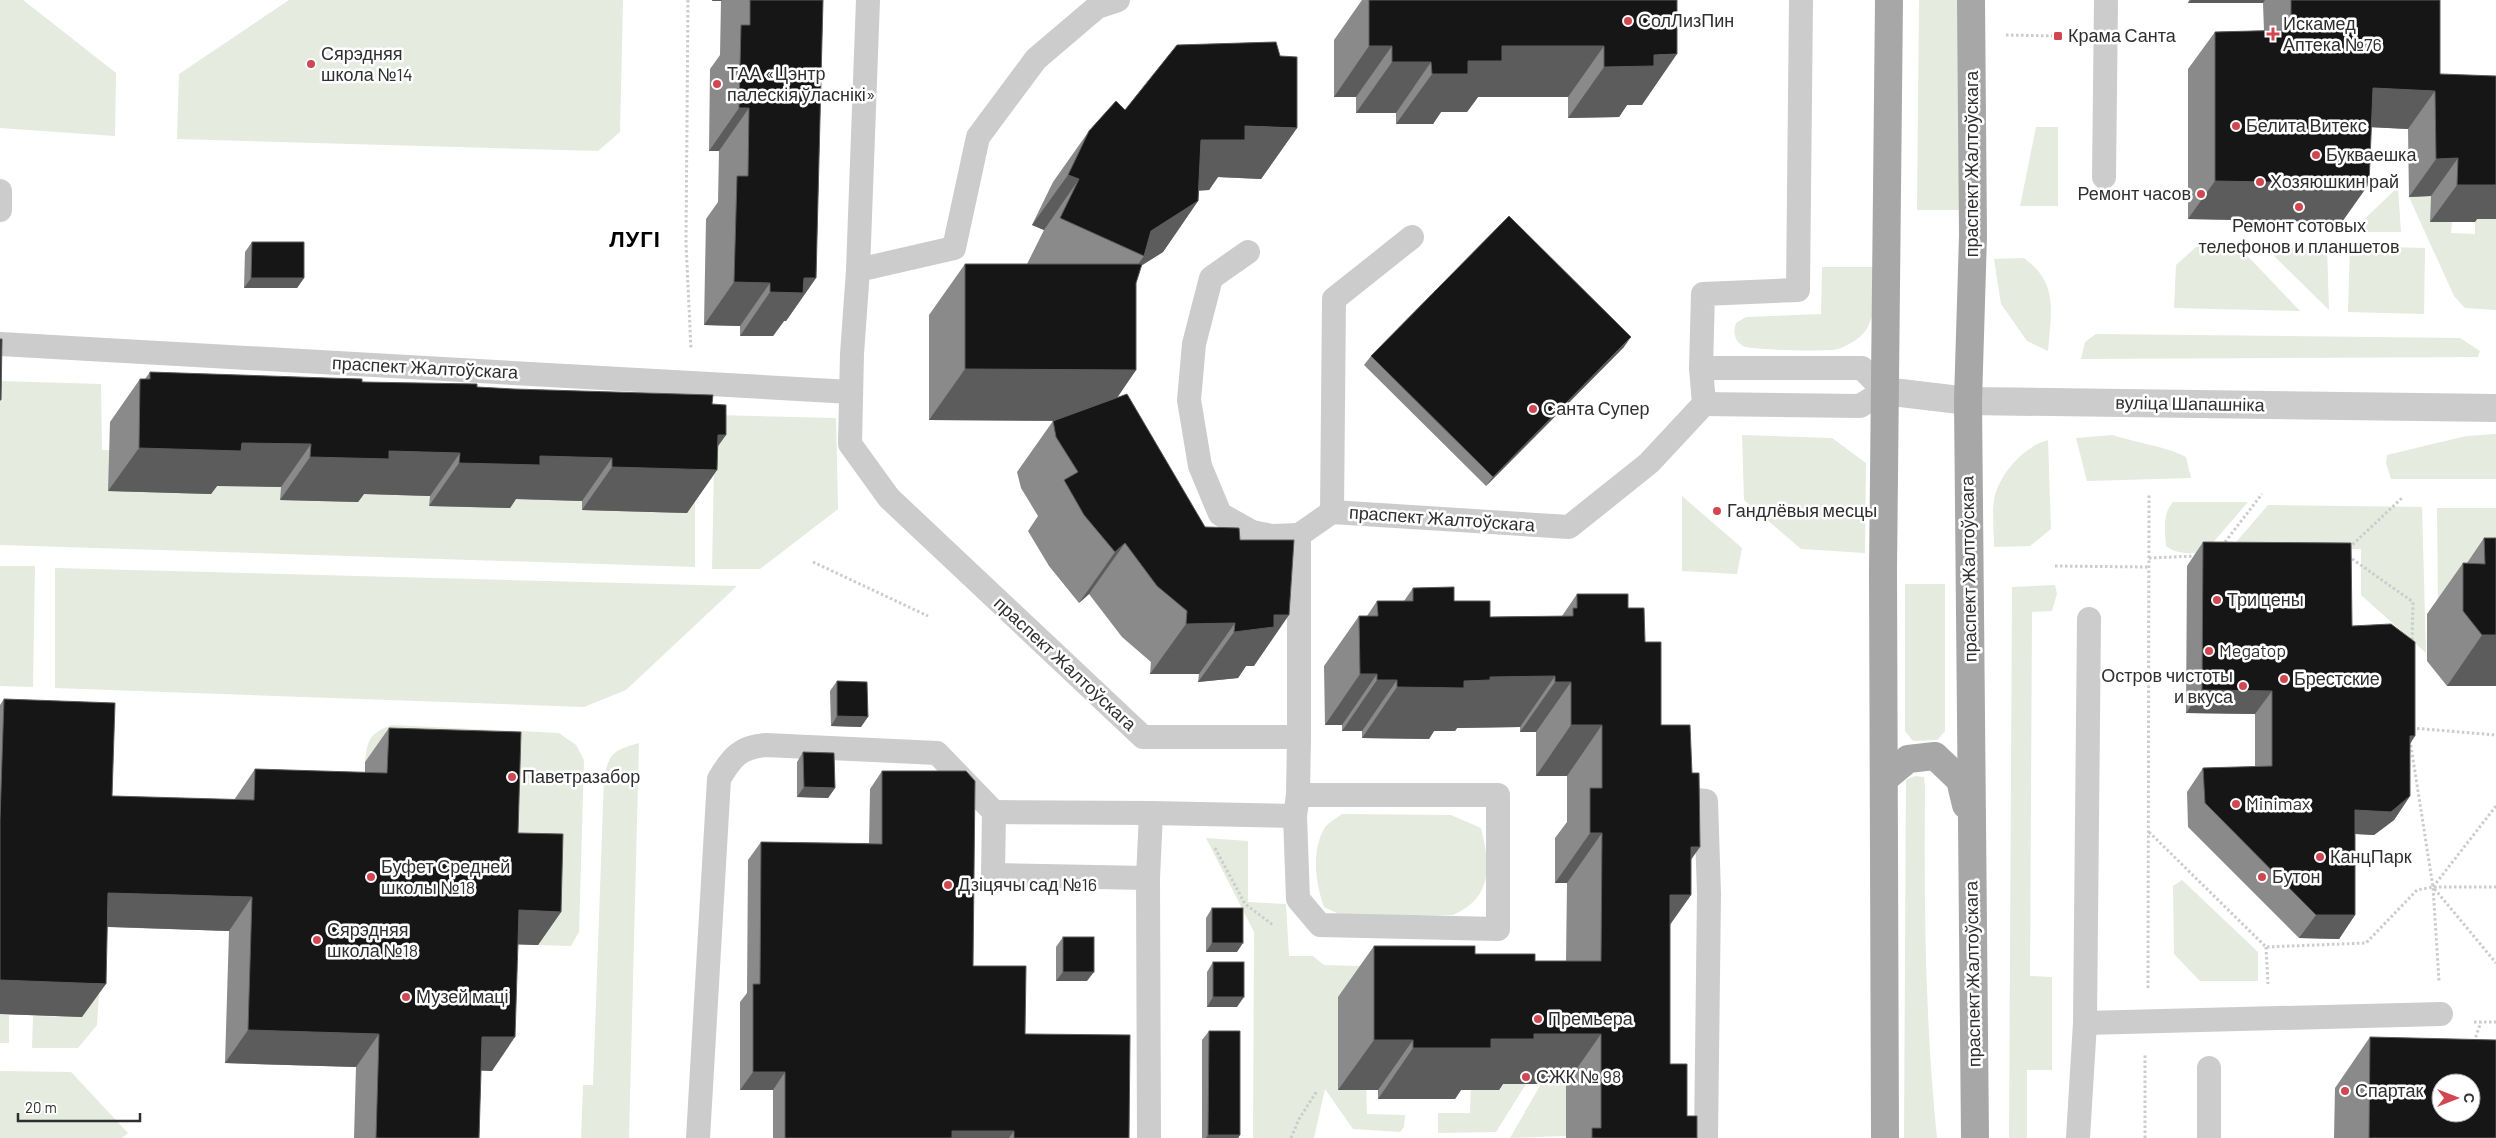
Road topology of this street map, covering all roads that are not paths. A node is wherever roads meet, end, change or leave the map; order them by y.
1 (868, 0) edge
2 (1118, 0) edge
3 (1801, 0) edge
4 (1890, 0) edge
5 (1971, 0) edge
6 (2106, 0) edge
7 (2104, 177) dead end
8 (0, 191) edge
9 (0, 210) edge
10 (1412, 237) dead end
11 (1248, 252) dead end
12 (858, 270) junction
13 (0, 344) edge
14 (1701, 368) junction
15 (1884, 391) junction
16 (850, 392) junction
17 (1968, 401) junction
18 (1704, 404) junction
19 (2496, 408) edge
20 (1332, 512) junction
21 (1300, 535) junction
22 (2089, 619) dead end
23 (1300, 737) junction
24 (1884, 779) junction
25 (1669, 797) edge
26 (1296, 805) junction
27 (994, 812) junction
28 (1151, 813) junction
29 (1972, 828) junction
30 (1148, 878) junction
31 (2441, 1014) road end
32 (2085, 1023) junction
33 (2209, 1068) dead end
34 (698, 1138) edge
35 (1149, 1138) edge
36 (1706, 1138) edge
37 (1885, 1138) edge
38 (1975, 1138) edge
39 (2078, 1138) edge
40 (2209, 1138) edge

1 - 12 lane, праспект Жалтоўскага
2 - 12 lane
3 - 14 lane
4 - 15 main road
5 - 17 main road, праспект Жалтоўскага
6 - 7 lane
8 - 9 lane
10 - 20 lane
11 - 21 lane
12 - 16 lane, праспект Жалтоўскага
13 - 16 lane, праспект Жалтоўскага
14 - 15 lane
14 - 18 lane
15 - 17 street, вуліца Шапашніка
15 - 18 lane
15 - 24 main road
16 - 23 lane, праспект Жалтоўскага
17 - 19 street, вуліца Шапашніка
17 - 29 main road, праспект Жалтоўскага
18 - 20 lane, праспект Жалтоўскага
20 - 21 lane, праспект Жалтоўскага
21 - 23 lane
22 - 32 lane
23 - 26 lane
24 - 29 main road
24 - 37 main road
25 - 36 lane
26 - 26 lane
26 - 28 lane
27 - 28 lane
27 - 30 lane
27 - 34 lane
28 - 30 lane
29 - 38 main road, праспект Жалтоўскага
30 - 35 lane
31 - 32 lane
32 - 39 lane
33 - 40 lane

